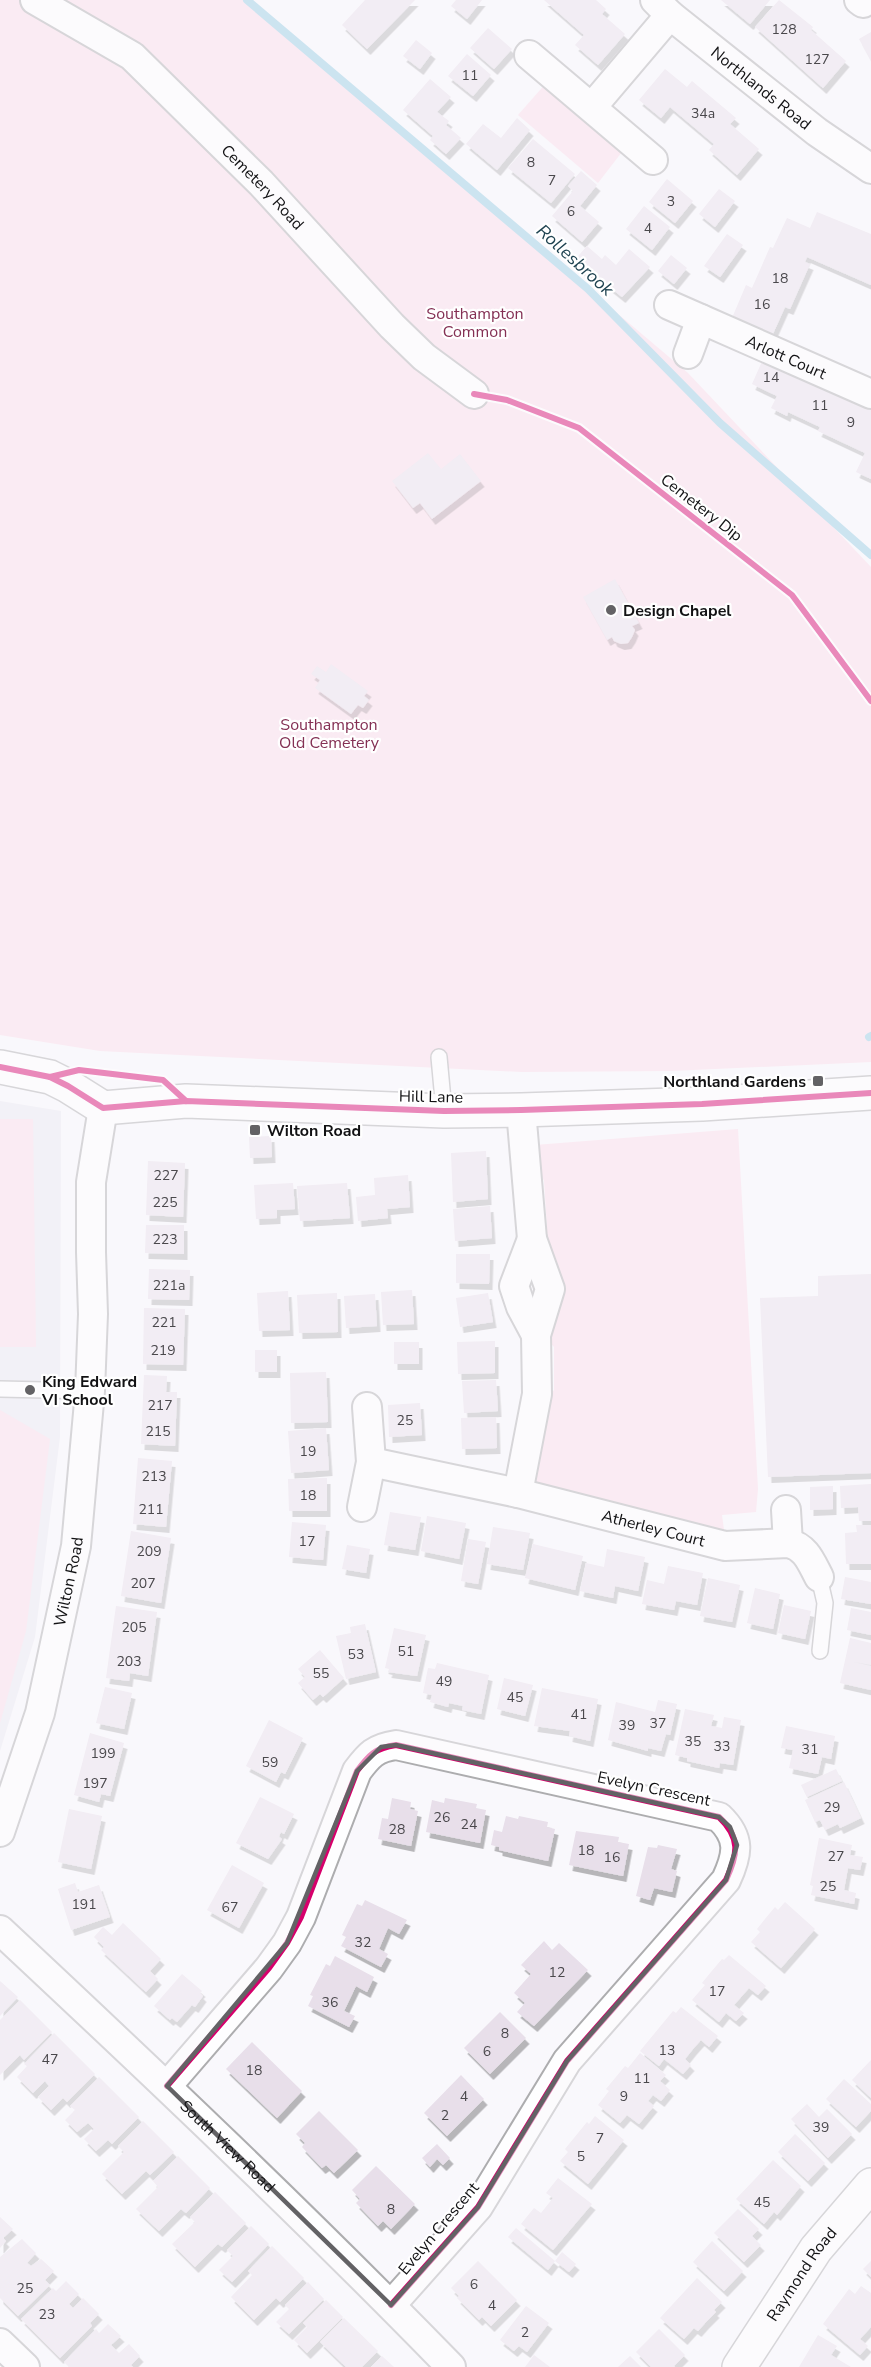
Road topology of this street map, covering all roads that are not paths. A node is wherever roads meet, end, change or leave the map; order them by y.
1 (35, 0) edge
2 (662, 7) edge
3 (529, 55) dead end
4 (592, 107) junction
5 (653, 160) dead end
6 (871, 169) edge
7 (669, 305) dead end
8 (701, 319) junction
9 (688, 354) dead end
10 (474, 393) dead end
11 (871, 394) edge
12 (439, 1057) dead end
13 (0, 1067) edge
14 (871, 1093) edge
15 (103, 1108) junction
16 (521, 1110) junction
17 (444, 1111) junction
18 (0, 1389) edge
19 (90, 1391) junction
20 (367, 1407) dead end
21 (371, 1462) junction
22 (518, 1493) junction
23 (362, 1506) dead end
24 (786, 1510) dead end
25 (788, 1542) junction
26 (819, 1577) joint
27 (820, 1651) dead end
28 (0, 1832) edge
29 (0, 1930) edge
30 (167, 2086) junction
31 (871, 2185) edge
32 (391, 2306) junction
33 (0, 2343) edge
34 (25, 2367) edge
35 (451, 2367) edge
36 (739, 2367) edge

1 - 10 street, Cemetery Road
2 - 4 street
2 - 6 street, Northlands Road
3 - 4 street
4 - 5 street
7 - 8 street, Arlott Court
8 - 9 street
8 - 11 street, Arlott Court
12 - 17 lane
13 - 15 street
14 - 16 street, Hill Lane
15 - 17 street, Hill Lane
15 - 19 street, Wilton Road
16 - 17 street, Hill Lane
16 - 22 street
18 - 19 lane
19 - 28 street, Wilton Road
20 - 21 street
21 - 22 street, Atherley Court
21 - 23 street
22 - 25 street, Atherley Court
24 - 25 street
25 - 26 street
26 - 27 lane
29 - 30 street, South View Road
30 - 32 street, South View Road
30 - 32 street, Evelyn Crescent
31 - 36 street, Raymond Road
32 - 35 street, South View Road
33 - 34 street

